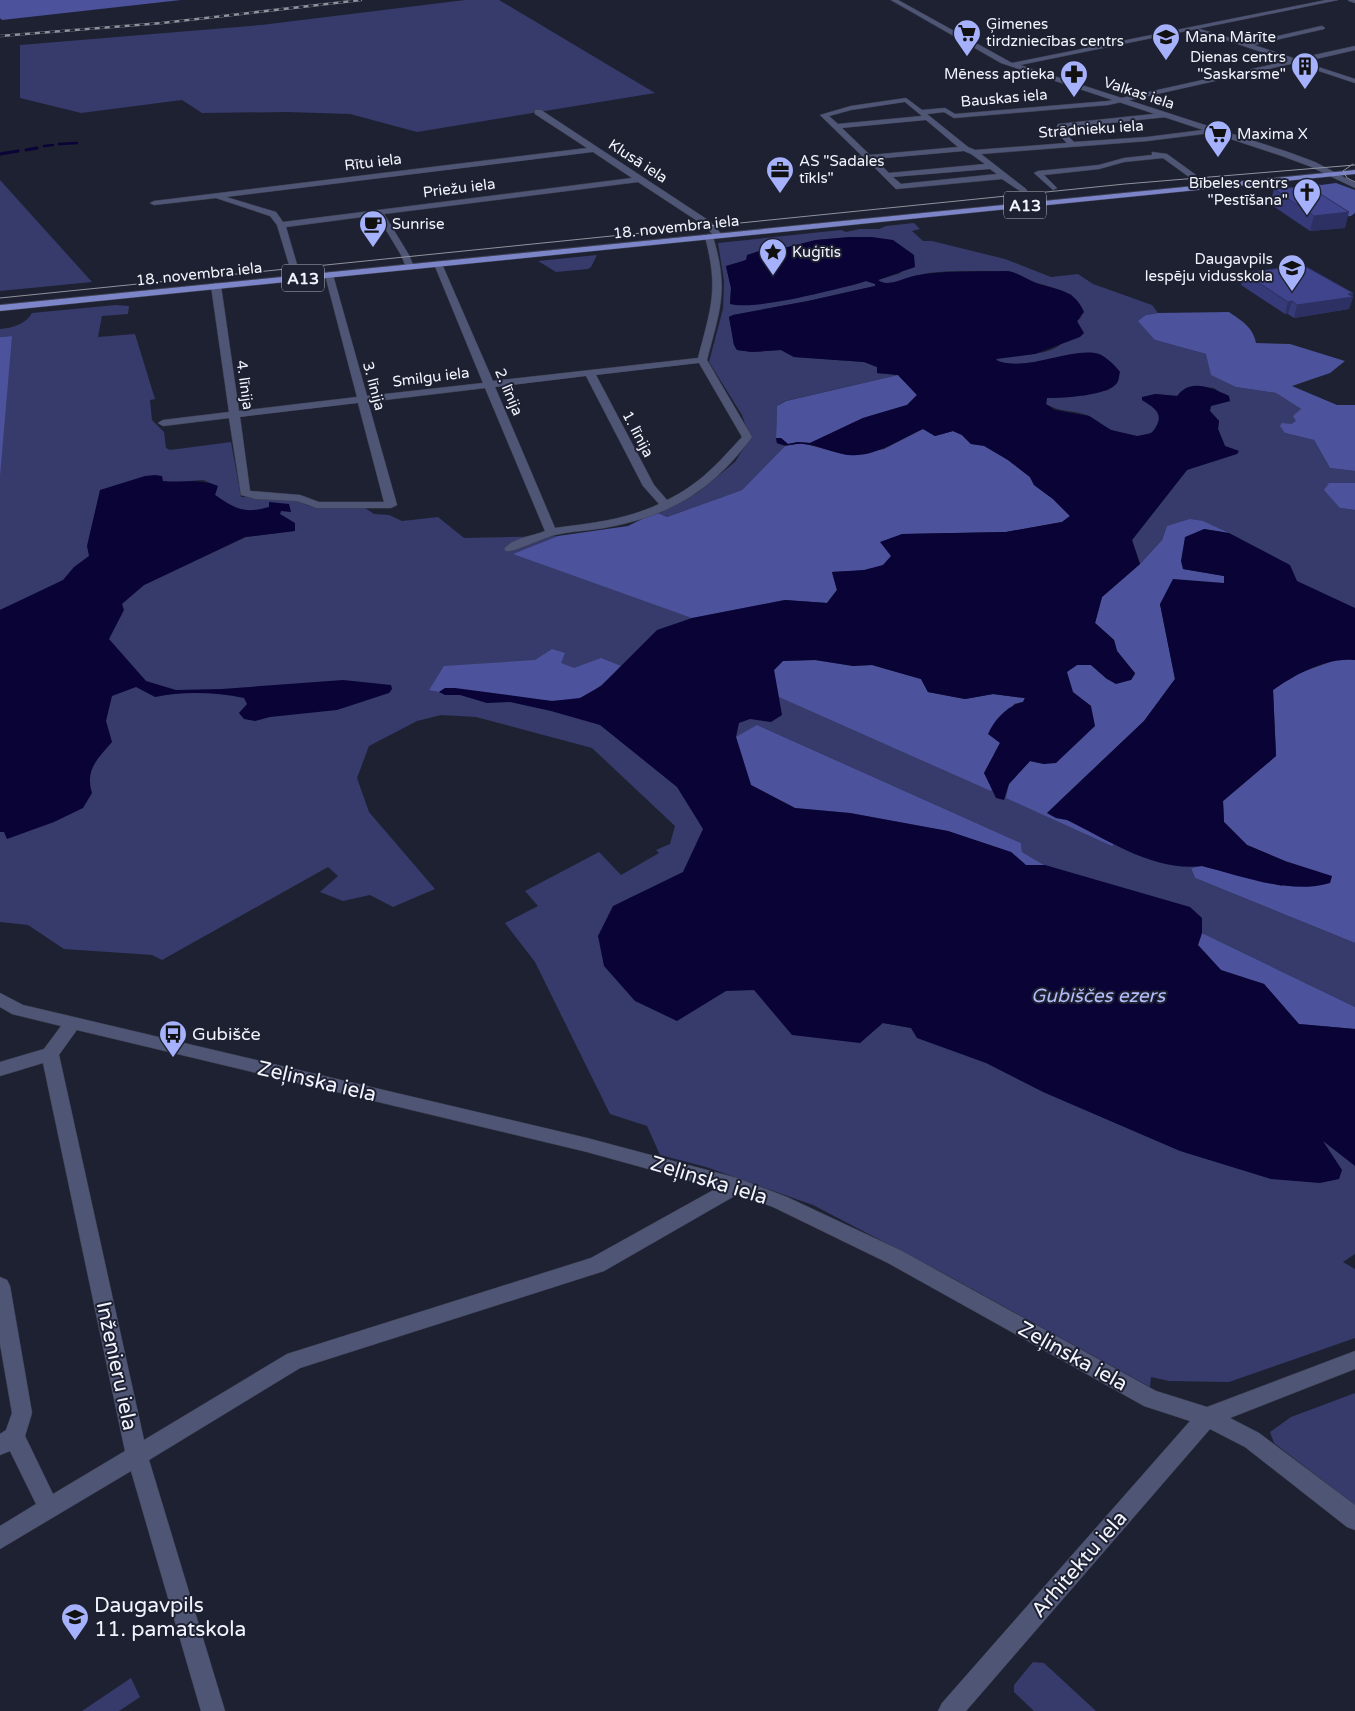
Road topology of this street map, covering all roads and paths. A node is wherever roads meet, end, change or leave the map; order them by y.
1 (894, 0) edge
2 (1335, 0) edge
3 (1351, 0) edge
4 (1355, 1) edge
5 (1195, 28) junction
6 (1322, 28) dead end
7 (1246, 45) junction
8 (1355, 48) edge
9 (1295, 61) junction
10 (1010, 65) junction
11 (1355, 80) edge
12 (1118, 100) junction
13 (940, 104) dead end
14 (917, 109) junction
15 (538, 112) dead end
16 (1163, 115) junction
17 (927, 118) junction
18 (836, 126) junction
19 (1211, 131) junction
20 (1128, 140) junction
21 (1072, 144) junction
22 (595, 149) junction
23 (964, 149) junction
24 (974, 152) junction
25 (1164, 156) junction
26 (869, 157) junction
27 (853, 159) dead end
28 (992, 166) junction
29 (1355, 172) edge
30 (1331, 174) junction
31 (888, 175) junction
32 (1192, 175) dead end
33 (1004, 176) junction
34 (641, 179) junction
35 (1355, 186) edge
36 (1053, 188) dead end
37 (1023, 191) dead end
38 (214, 195) junction
39 (154, 202) dead end
40 (379, 212) junction
41 (281, 225) junction
42 (720, 236) junction
43 (709, 237) junction
44 (438, 264) junction
45 (410, 267) junction
46 (329, 275) junction
47 (297, 278) junction
48 (216, 286) junction
49 (0, 308) edge
50 (702, 360) junction
51 (590, 374) junction
52 (490, 385) junction
53 (362, 400) junction
54 (235, 414) junction
55 (163, 423) dead end
56 (244, 488) joint
57 (665, 504) junction
58 (551, 532) junction
59 (510, 549) dead end
60 (0, 999) edge
61 (73, 1023) junction
62 (50, 1054) junction
63 (0, 1069) edge
64 (737, 1186) junction
65 (1, 1299) edge
66 (1355, 1360) edge
67 (1207, 1417) junction
68 (7, 1441) edge
69 (136, 1455) junction
70 (50, 1508) junction
71 (1355, 1518) edge
72 (0, 1538) edge
73 (213, 1711) edge
74 (950, 1711) edge

1 - 10 street, Valkas iela
2 - 5 street
3 - 4 street
5 - 7 street
5 - 10 street
6 - 7 street
7 - 9 street
8 - 9 street, Bauskas iela
9 - 11 street
9 - 12 street, Bauskas iela
10 - 12 street, Valkas iela
12 - 14 street, Bauskas iela
12 - 16 street, Valkas iela
13 - 14 street
14 - 17 street
14 - 18 street
15 - 22 street, Klusā iela
16 - 19 street, Valkas iela
16 - 21 street
17 - 18 street
17 - 23 street
18 - 26 street
19 - 20 street, Strādnieku iela
19 - 30 street, Valkas iela
20 - 21 street, Strādnieku iela
20 - 25 street
21 - 24 street, Strādnieku iela
22 - 34 street, Klusā iela
22 - 38 street, Rītu iela
23 - 24 street
23 - 26 street
24 - 28 street
25 - 32 street
25 - 36 street
26 - 27 street
26 - 31 street
28 - 31 street
28 - 33 street
29 - 30 main road, 18. novembra iela / A13
30 - 35 street, Valkas iela
30 - 42 main road, 18. novembra iela / A13
31 - 33 street
33 - 37 street
34 - 40 street, Priežu iela
34 - 42 street, Klusā iela
38 - 39 street, Rītu iela
38 - 41 street
40 - 41 street, Priežu iela
40 - 45 street
41 - 47 street
42 - 43 main road, 18. novembra iela / A13
43 - 44 main road, 18. novembra iela / A13
43 - 50 street
44 - 45 main road, 18. novembra iela / A13
44 - 52 street, 2. līnija
45 - 46 main road, 18. novembra iela / A13
46 - 47 main road, 18. novembra iela / A13
46 - 53 street, 3. līnija
47 - 48 main road, 18. novembra iela / A13
48 - 49 main road, 18. novembra iela / A13
48 - 54 street, 4. līnija
50 - 51 street, Smilgu iela
50 - 57 street
51 - 52 street, Smilgu iela
51 - 57 street, 1. līnija
52 - 53 street, Smilgu iela
52 - 58 street, 2. līnija
53 - 54 street, Smilgu iela
53 - 56 street, 3. līnija
54 - 55 street, Smilgu iela
54 - 56 street, 4. līnija
57 - 58 street
58 - 59 street
60 - 61 street, Zeļinska iela
61 - 62 street
61 - 64 street, Zeļinska iela
62 - 63 street
62 - 69 street, Inženieru iela
64 - 67 street, Zeļinska iela
64 - 69 street
65 - 68 street
66 - 67 street
67 - 71 street, Zeļinska iela
67 - 74 street, Arhitektu iela
68 - 70 street
69 - 70 street
69 - 73 street, Inženieru iela
70 - 72 street

